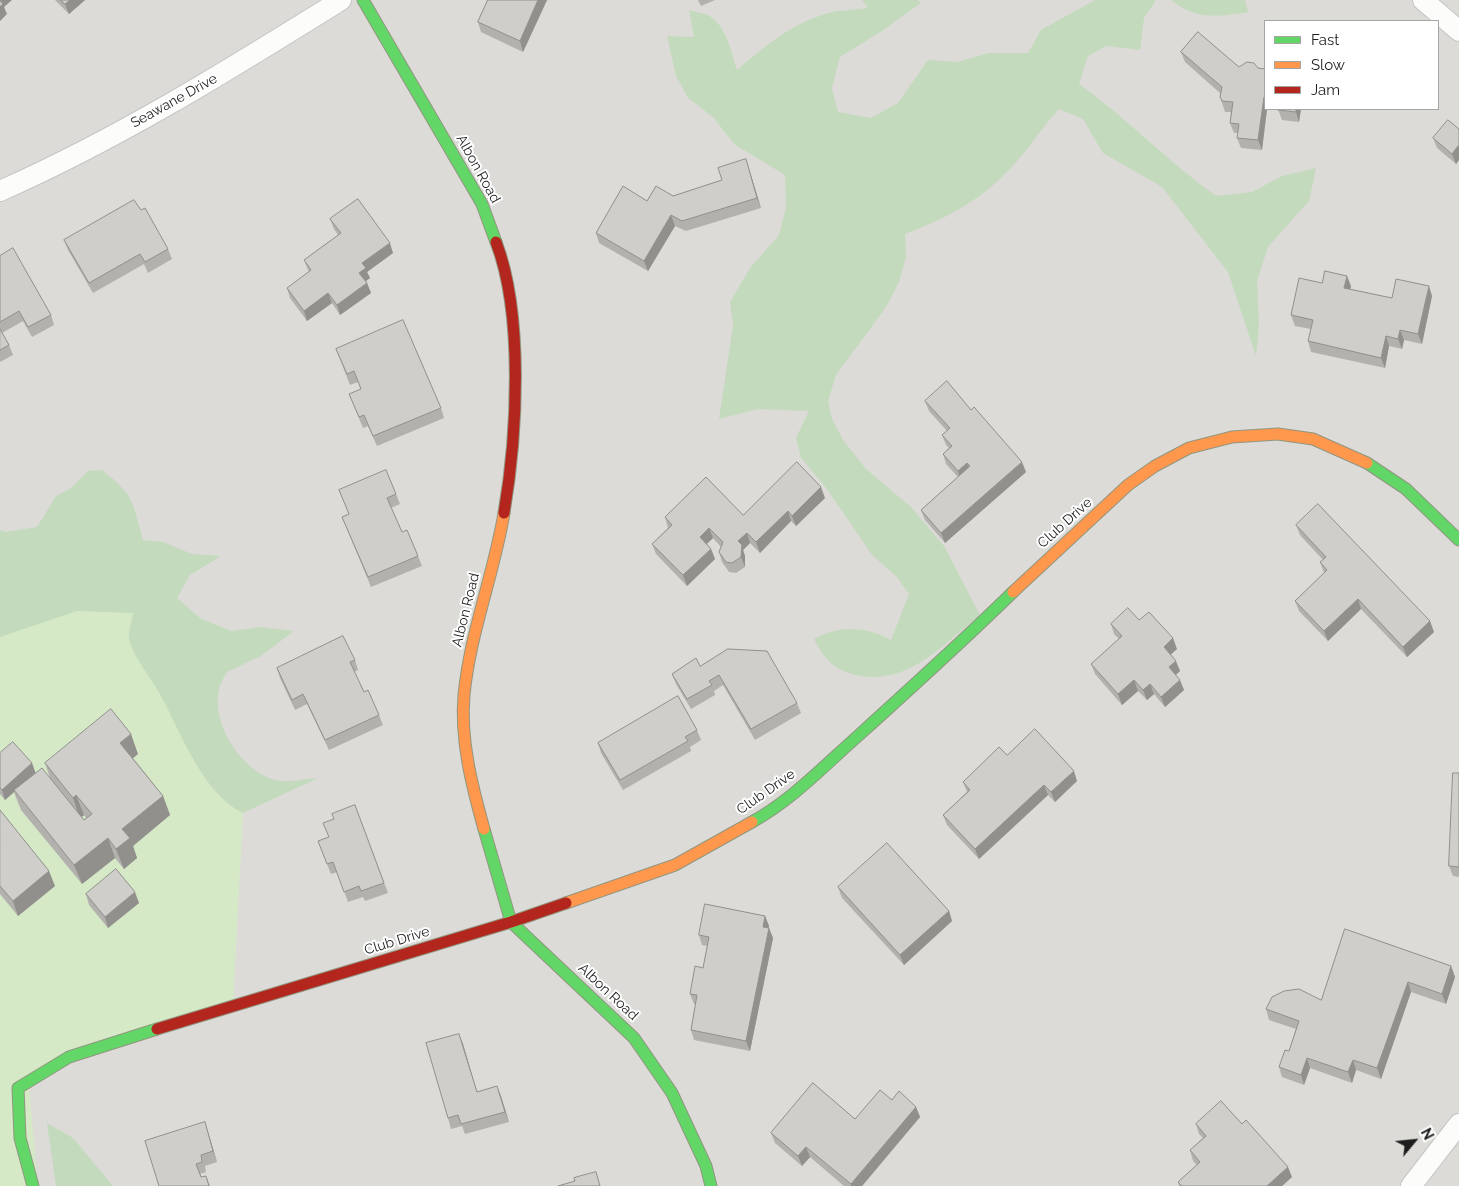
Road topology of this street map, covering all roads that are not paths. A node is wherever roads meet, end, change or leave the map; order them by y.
1 (341, 0) edge
2 (363, 0) edge
3 (1423, 0) edge
4 (1459, 31) edge
5 (0, 190) edge
6 (1459, 540) edge
7 (511, 922) junction
8 (1459, 1124) edge
9 (33, 1186) edge
10 (712, 1186) edge
11 (1411, 1186) edge

1 - 5 street, Seawane Drive
2 - 7 street, Albon Road
3 - 4 street
6 - 7 street, Club Drive
7 - 9 street, Club Drive
7 - 10 street, Albon Road
8 - 11 street

